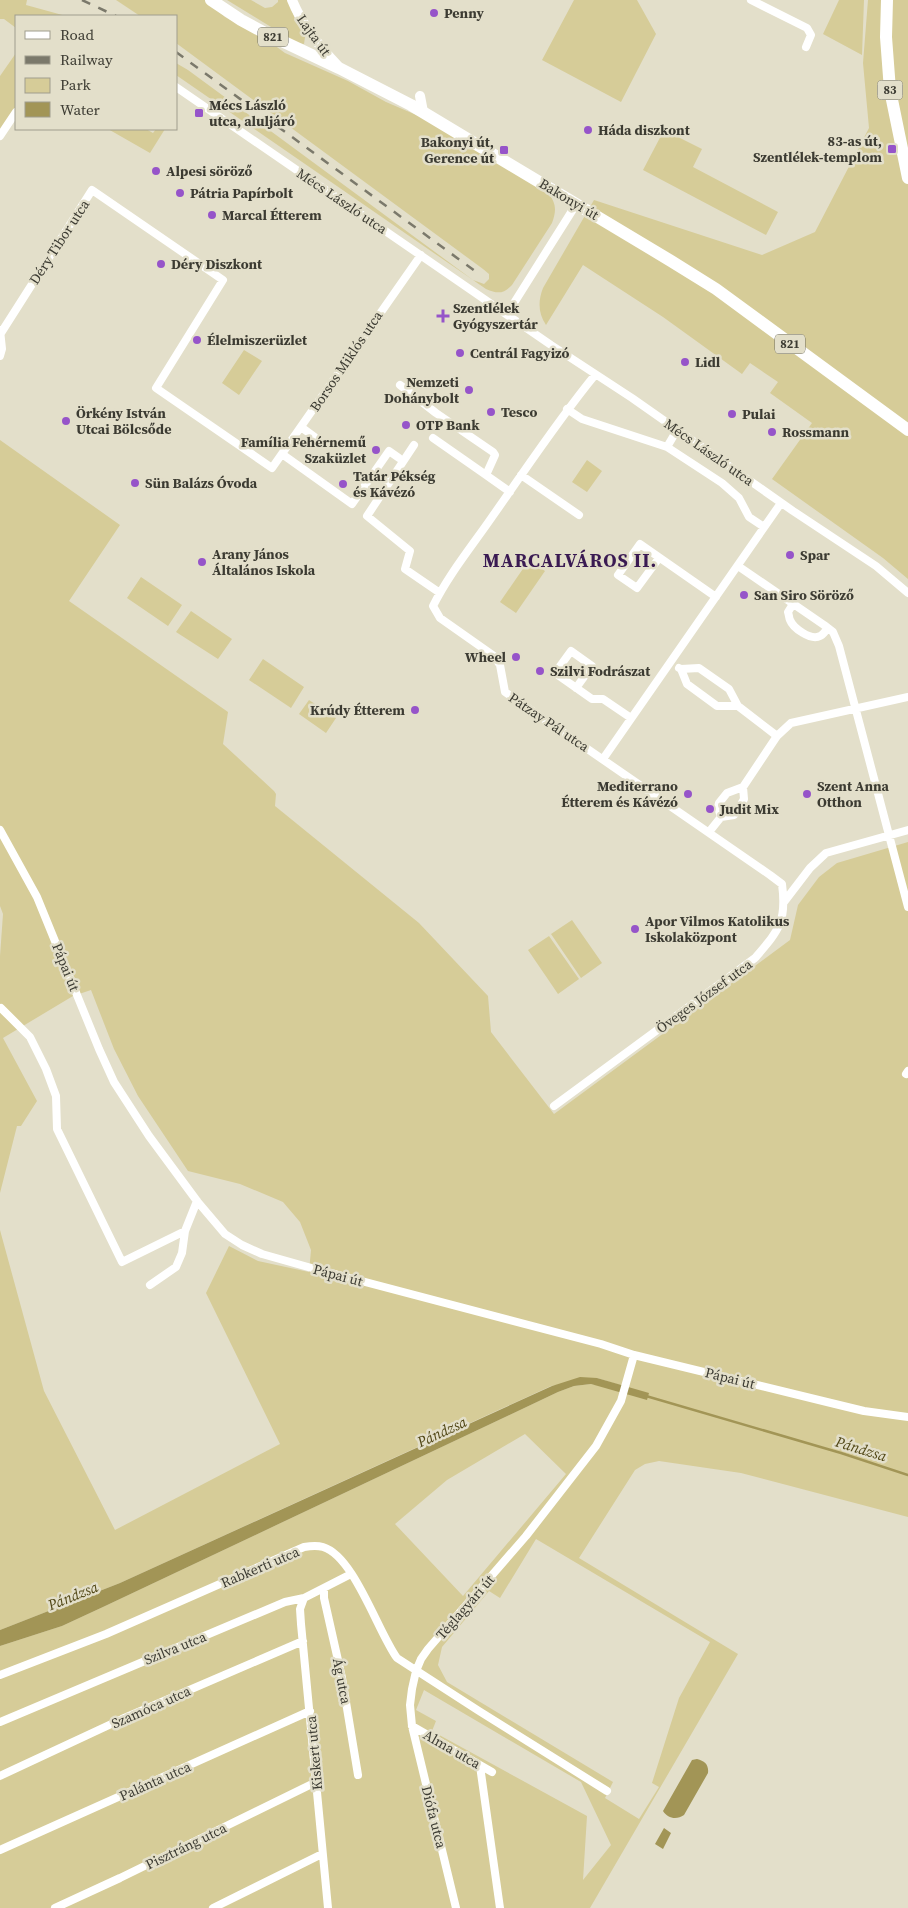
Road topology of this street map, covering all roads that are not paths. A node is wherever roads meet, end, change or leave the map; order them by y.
1 (211, 0) edge
2 (292, 0) edge
3 (752, 0) edge
4 (887, 0) edge
5 (806, 47) dead end
6 (339, 68) junction
7 (178, 88) edge
8 (15, 114) edge
9 (0, 136) edge
10 (908, 178) edge
11 (577, 203) junction
12 (420, 255) junction
13 (508, 314) junction
14 (0, 331) edge
15 (0, 356) edge
16 (595, 375) junction
17 (400, 386) dead end
18 (567, 409) junction
19 (301, 427) junction
20 (677, 430) junction
21 (908, 430) edge
22 (433, 438) dead end
23 (320, 441) dead end
24 (414, 445) dead end
25 (667, 447) junction
26 (282, 454) junction
27 (399, 458) dead end
28 (272, 468) joint
29 (486, 475) junction
30 (521, 475) junction
31 (510, 492) junction
32 (780, 503) junction
33 (579, 515) dead end
34 (764, 527) junction
35 (659, 558) junction
36 (738, 566) junction
37 (440, 593) junction
38 (908, 593) edge
39 (716, 597) junction
40 (794, 604) junction
41 (828, 628) junction
42 (671, 662) junction
43 (681, 669) junction
44 (576, 688) junction
45 (908, 697) edge
46 (738, 706) junction
47 (855, 708) junction
48 (631, 718) junction
49 (777, 736) junction
50 (603, 759) junction
51 (743, 787) junction
52 (721, 817) junction
53 (0, 830) edge
54 (908, 830) edge
55 (709, 832) junction
56 (890, 835) junction
57 (784, 902) junction
58 (908, 907) edge
59 (1, 1008) dead end
60 (554, 1106) dead end
61 (197, 1201) junction
62 (185, 1231) junction
63 (150, 1285) dead end
64 (634, 1355) junction
65 (908, 1417) edge
66 (351, 1574) junction
67 (324, 1588) junction
68 (304, 1598) junction
69 (303, 1641) junction
70 (416, 1671) junction
71 (0, 1675) edge
72 (310, 1711) junction
73 (0, 1722) edge
74 (412, 1726) junction
75 (480, 1766) junction
76 (492, 1772) dead end
77 (358, 1775) dead end
78 (0, 1776) edge
79 (316, 1782) junction
80 (607, 1791) dead end
81 (0, 1850) edge
82 (322, 1854) junction
83 (55, 1908) edge
84 (213, 1908) edge
85 (328, 1908) edge
86 (456, 1908) edge
87 (500, 1908) edge

1 - 6 main road, Bakonyi út / 821
2 - 6 street, Lajta út
3 - 5 street
4 - 10 main road, 83
6 - 11 main road, Bakonyi út / 821
7 - 12 street, Mécs László utca
8 - 9 street
11 - 13 street
11 - 21 main road, Bakonyi út / 821
12 - 13 street, Mécs László utca
12 - 19 street, Borsos Miklós utca
13 - 16 street, Mécs László utca
14 - 15 street
14 - 28 street, Déry Tibor utca
16 - 18 street
16 - 20 street, Mécs László utca
17 - 29 street
18 - 25 street, Mécs László utca
18 - 30 street
19 - 23 street
19 - 26 street, Borsos Miklós utca
20 - 25 street
20 - 32 street, Mécs László utca
22 - 29 street
24 - 37 street
25 - 34 street, Mécs László utca
26 - 27 street
26 - 28 street, Borsos Miklós utca
29 - 31 street
30 - 31 street
30 - 33 street
31 - 37 street
32 - 34 street, Pátzay Pál utca
32 - 38 street, Mécs László utca
34 - 36 street, Pátzay Pál utca
35 - 35 street
35 - 39 street
36 - 39 street, Pátzay Pál utca
36 - 40 street
37 - 50 street, Pátzay Pál utca
39 - 42 street, Pátzay Pál utca
40 - 41 street
40 - 41 street
41 - 47 street
42 - 43 street
42 - 48 street, Pátzay Pál utca
43 - 46 street
43 - 46 street
44 - 44 street
44 - 48 street
45 - 47 street
46 - 49 street
47 - 49 street
47 - 56 street
48 - 50 street, Pátzay Pál utca
49 - 51 street
50 - 55 street
51 - 52 street
51 - 52 street
52 - 55 street
53 - 61 street, Pápai út
54 - 56 street
55 - 57 street
56 - 57 street
56 - 58 street
57 - 60 street, Öveges József utca
59 - 62 street
61 - 62 street
61 - 64 street, Pápai út
62 - 63 street
64 - 65 street, Pápai út
64 - 70 street, Téglagyári út
66 - 67 street, Szilva utca
66 - 70 street, Rabkerti utca
66 - 71 street, Rabkerti utca
67 - 68 street, Szilva utca
67 - 77 street, Ág utca
68 - 69 street, Kiskert utca
68 - 73 street, Szilva utca
69 - 72 street, Kiskert utca
69 - 78 street, Szamóca utca
70 - 74 street
70 - 80 street
72 - 79 street, Kiskert utca
72 - 81 street, Palánta utca
74 - 75 street, Alma utca
74 - 86 street, Diófa utca
75 - 76 street, Alma utca
75 - 87 street
79 - 82 street, Kiskert utca
79 - 83 street, Pisztráng utca
82 - 84 street
82 - 85 street, Kiskert utca

